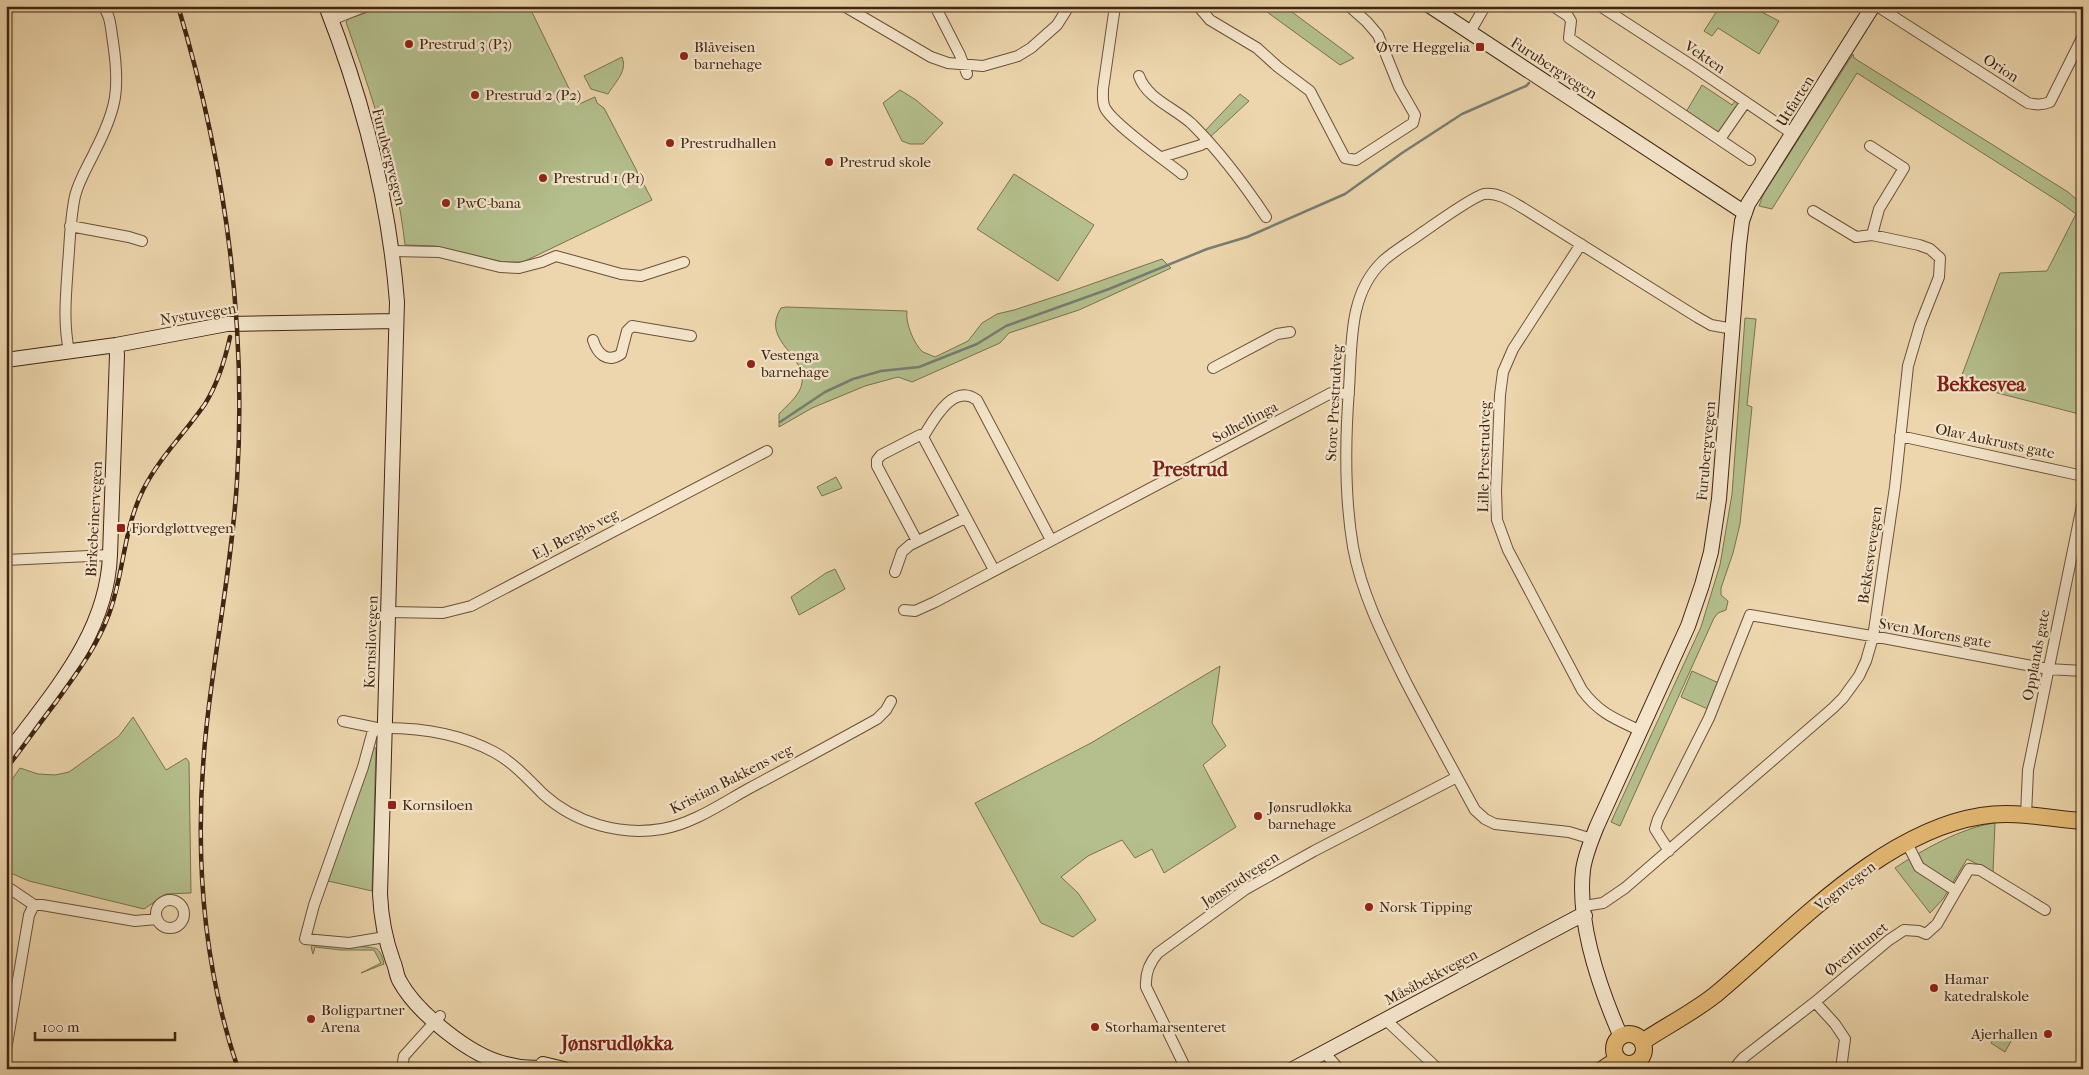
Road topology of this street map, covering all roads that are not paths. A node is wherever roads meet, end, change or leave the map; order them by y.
1 (102, 6) edge
2 (326, 6) edge
3 (366, 6) edge
4 (844, 6) edge
5 (935, 6) edge
6 (1069, 6) edge
7 (1110, 6) edge
8 (1198, 6) edge
9 (1349, 6) edge
10 (1430, 6) edge
11 (1485, 6) edge
12 (1553, 6) edge
13 (1600, 6) edge
14 (1875, 6) edge
15 (2079, 6) edge
16 (1115, 7) edge
17 (2083, 10) edge
18 (331, 20) junction
19 (1470, 32) junction
20 (2083, 36) edge
21 (965, 70) junction
22 (1139, 76) dead end
23 (1745, 104) junction
24 (1793, 134) junction
25 (1720, 139) junction
26 (1208, 141) junction
27 (1870, 146) dead end
28 (1162, 157) junction
29 (1750, 160) dead end
30 (1182, 174) dead end
31 (1813, 211) dead end
32 (1744, 213) junction
33 (1266, 217) dead end
34 (70, 226) junction
35 (1872, 235) junction
36 (142, 241) dead end
37 (1581, 244) junction
38 (393, 251) junction
39 (684, 262) dead end
40 (396, 321) junction
41 (1732, 329) junction
42 (1290, 332) dead end
43 (690, 336) dead end
44 (592, 340) dead end
45 (116, 344) junction
46 (69, 351) junction
47 (6, 360) edge
48 (1213, 368) dead end
49 (6, 370) edge
50 (6, 382) edge
51 (1349, 394) junction
52 (1900, 436) junction
53 (923, 437) junction
54 (767, 451) dead end
55 (2083, 476) edge
56 (2083, 502) edge
57 (965, 518) junction
58 (1051, 540) junction
59 (916, 542) junction
60 (110, 555) junction
61 (6, 560) edge
62 (994, 570) junction
63 (895, 572) dead end
64 (904, 610) dead end
65 (388, 612) junction
66 (1873, 637) junction
67 (2048, 669) junction
68 (2083, 671) edge
69 (891, 701) dead end
70 (343, 721) dead end
71 (381, 728) junction
72 (1640, 731) junction
73 (6, 756) edge
74 (1456, 777) junction
75 (2026, 815) junction
76 (2083, 821) edge
77 (1592, 839) junction
78 (1907, 843) junction
79 (1669, 851) junction
80 (6, 886) edge
81 (1956, 891) junction
82 (34, 906) junction
83 (2045, 910) dead end
84 (1585, 911) junction
85 (157, 919) dead end
86 (385, 937) junction
87 (1815, 1002) junction
88 (437, 1019) junction
89 (1386, 1020) junction
90 (1621, 1037) junction
91 (1642, 1042) junction
92 (6, 1050) edge
93 (1324, 1052) junction
94 (1618, 1059) junction
95 (518, 1065) edge
96 (1638, 1065) edge
97 (558, 1068) edge
98 (402, 1069) edge
99 (1186, 1069) edge
100 (1293, 1069) edge
101 (1338, 1069) edge
102 (1438, 1069) edge
103 (1603, 1069) edge
104 (1736, 1069) edge
105 (1841, 1069) edge

1 - 34 street
2 - 18 main road, Furubergvegen
3 - 18 street
4 - 21 street
5 - 21 street
6 - 21 street
7 - 16 street
8 - 9 street
10 - 19 main road, Furubergvegen
11 - 19 street
12 - 25 street
13 - 23 street, Vekten
14 - 20 street, Orion
14 - 24 main road, Utfarten
15 - 17 street
16 - 28 street
18 - 38 main road, Furubergvegen
19 - 32 main road, Furubergvegen
22 - 26 street
23 - 24 street, Vekten
23 - 25 street
24 - 32 main road, Utfarten
25 - 29 street
26 - 28 street
26 - 33 street
27 - 35 street
28 - 30 street
31 - 35 street, Bekkesvevegen
32 - 41 main road, Furubergvegen
34 - 36 street
34 - 46 street
35 - 52 street, Bekkesvevegen
37 - 41 street, Store Prestrudveg
37 - 51 street, Store Prestrudveg
37 - 72 street, Lille Prestrudveg
38 - 39 street
38 - 40 main road, Furubergvegen
40 - 45 main road, Nystuvegen
40 - 65 main road, Kornsilovegen
41 - 72 main road, Furubergvegen
42 - 48 street
43 - 44 street
45 - 46 main road, Nystuvegen
45 - 60 main road, Birkebeinervegen
46 - 47 main road, Nystuvegen
49 - 50 street
51 - 58 street, Solhellinga
51 - 74 street, Store Prestrudveg
52 - 55 street, Olav Aukrusts gate
52 - 66 street, Bekkesvevegen
53 - 57 street
53 - 58 street
53 - 59 street
54 - 65 street, E.J. Berghs veg
56 - 67 street, Opplands gate
57 - 59 street
57 - 62 street
58 - 62 street, Solhellinga
59 - 63 street
60 - 61 street
60 - 73 main road, Birkebeinervegen
62 - 64 street, Solhellinga
65 - 71 main road, Kornsilovegen
66 - 67 street, Sven Morens gate
66 - 79 street, Bekkesvevegen
66 - 79 street, Sven Morens gate
67 - 68 street, Sven Morens gate
67 - 75 street, Opplands gate
69 - 71 street, Kristian Bakkens veg
70 - 71 street
71 - 86 main road, Kornsilovegen
71 - 86 street
72 - 77 main road, Furubergvegen
74 - 77 street, Store Prestrudveg
74 - 99 street, Jønsrudvegen
75 - 76 main road, Vognvegen
75 - 78 main road, Vognvegen
77 - 84 main road, Furubergvegen
78 - 81 street
78 - 91 main road, Vognvegen
79 - 84 street, Bekkesvevegen
80 - 82 street
81 - 83 street
81 - 87 street, Øverlitunet
82 - 85 street
82 - 92 street
84 - 89 main road, Måsåbekkvegen
84 - 90 main road, Furubergvegen
86 - 88 main road, Kornsilovegen
87 - 104 street, Øverlitunet
87 - 105 street
88 - 95 main road, Kornsilovegen
88 - 98 street
89 - 93 main road, Måsåbekkvegen
89 - 102 street
90 - 91 main road
90 - 94 main road
91 - 96 main road
93 - 100 main road, Måsåbekkvegen
93 - 101 street
94 - 96 main road
94 - 103 main road
95 - 97 main road, Kornsilovegen

